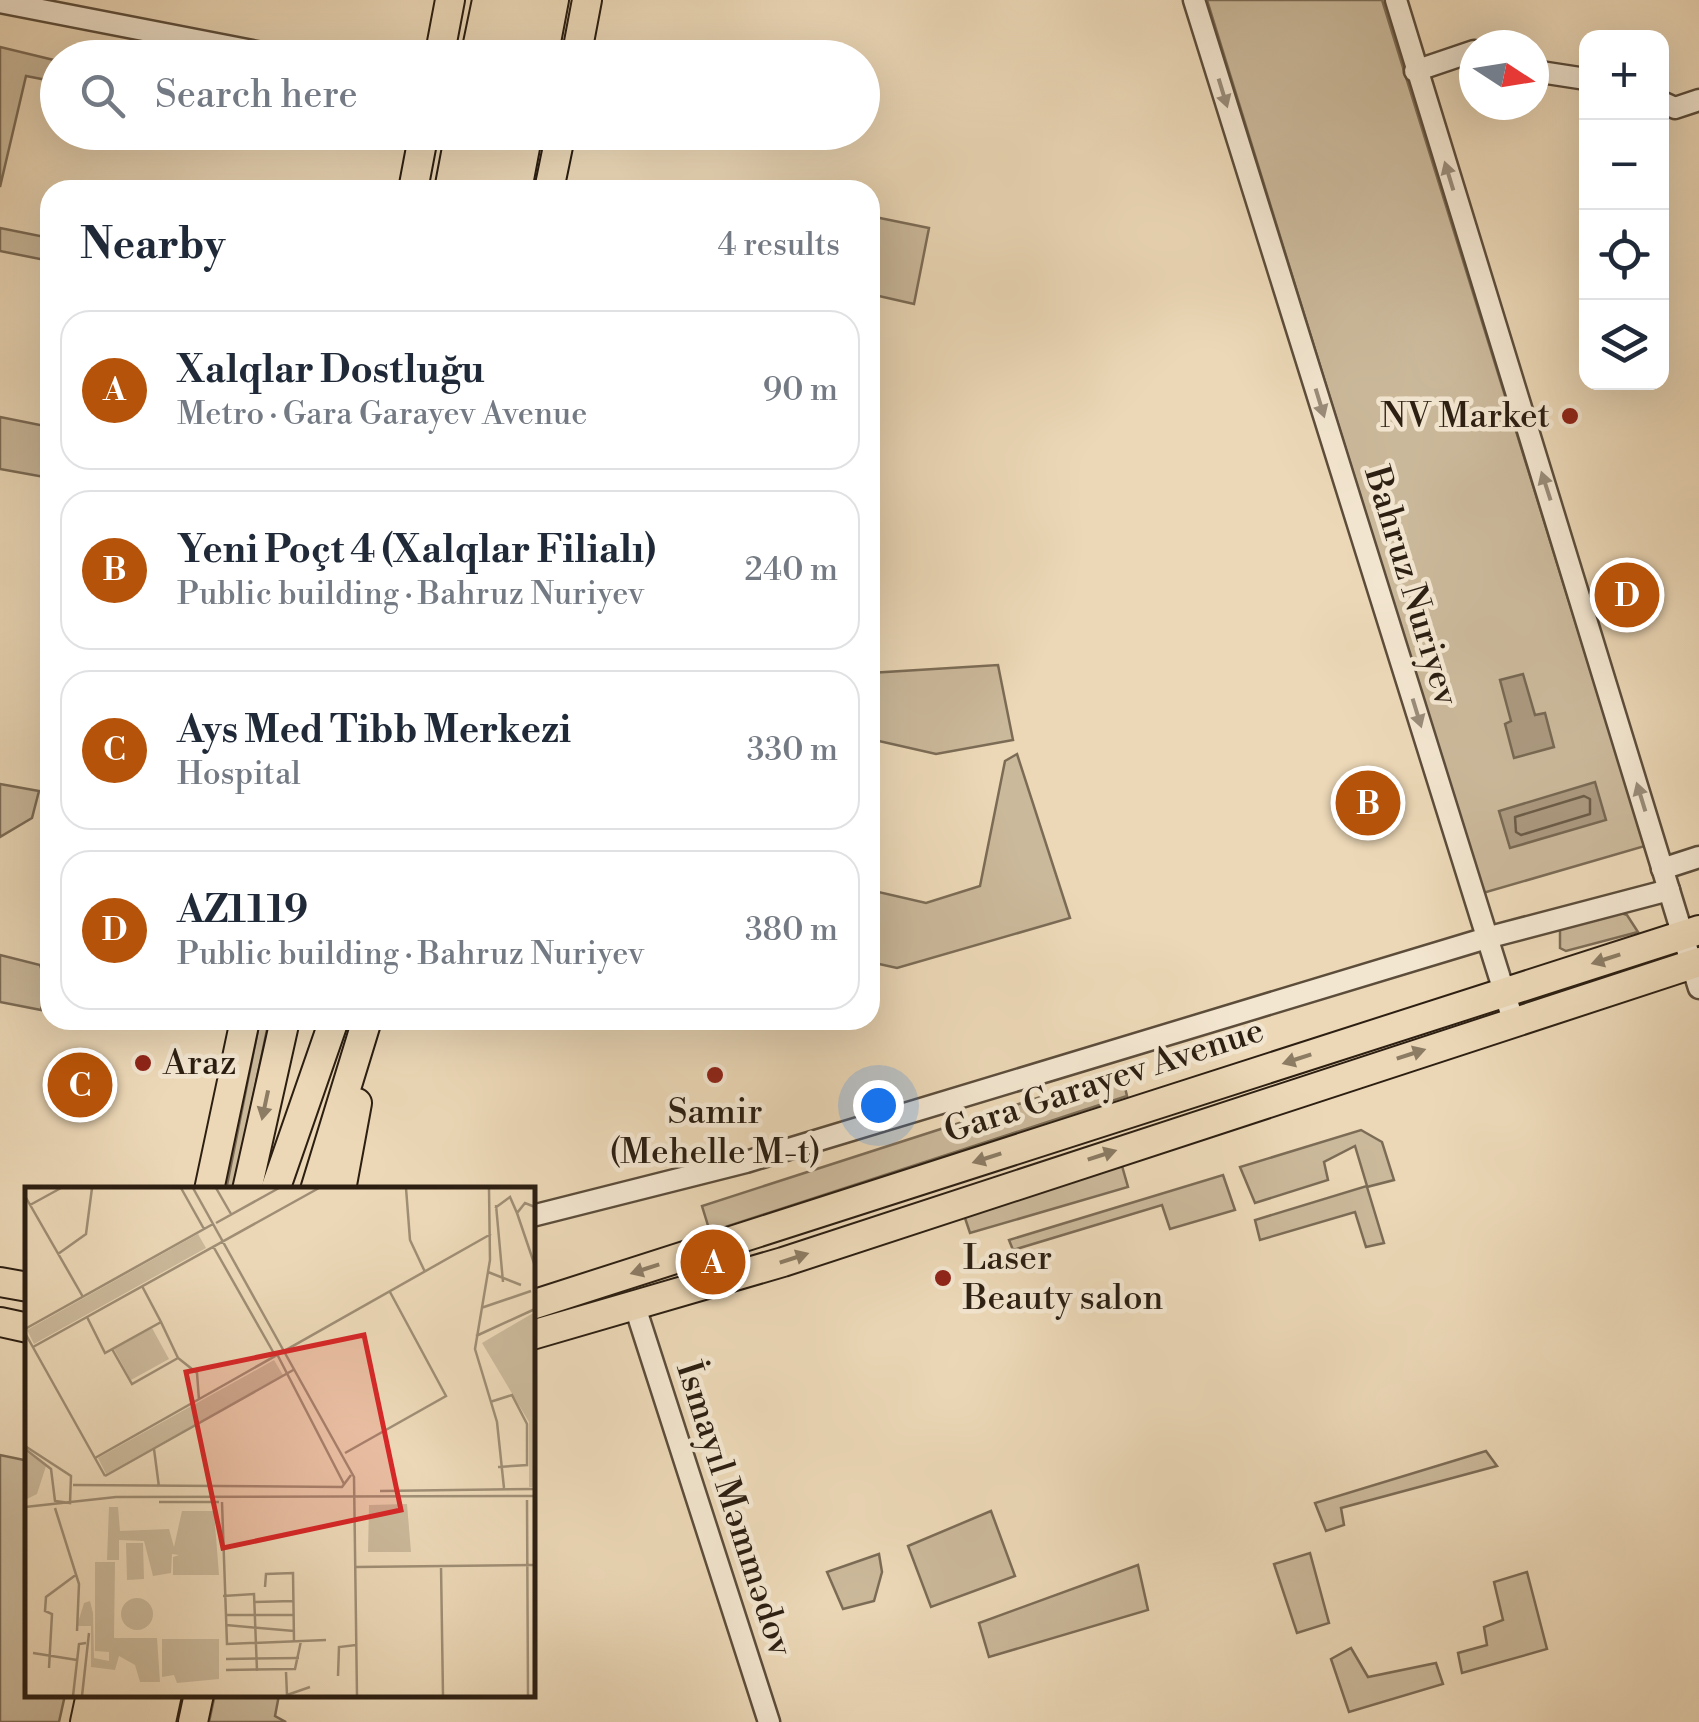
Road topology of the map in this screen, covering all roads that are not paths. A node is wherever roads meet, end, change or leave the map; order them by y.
1 (487, 0) edge
2 (508, 0) edge
3 (534, 0) edge
4 (554, 0) edge
5 (587, 0) edge
6 (1194, 0) edge
7 (1396, 0) edge
8 (0, 2) edge
9 (450, 4) edge
10 (195, 40) edge
11 (443, 40) edge
12 (479, 40) edge
13 (500, 40) edge
14 (526, 40) edge
15 (546, 40) edge
16 (579, 40) edge
17 (1459, 56) edge
18 (1416, 70) junction
19 (1549, 73) edge
20 (1579, 78) edge
21 (1699, 100) edge
22 (1669, 106) edge
23 (421, 150) edge
24 (457, 150) edge
25 (477, 150) edge
26 (504, 150) edge
27 (525, 150) edge
28 (557, 150) edge
29 (415, 180) edge
30 (451, 180) edge
31 (471, 180) edge
32 (498, 180) edge
33 (519, 180) edge
34 (551, 180) edge
35 (1699, 857) edge
36 (1666, 880) junction
37 (1690, 932) edge
38 (1490, 936) junction
39 (1697, 971) edge
40 (1505, 992) junction
41 (1513, 1020) junction
42 (242, 1030) edge
43 (282, 1030) edge
44 (312, 1030) edge
45 (331, 1030) edge
46 (367, 1030) edge
47 (368, 1030) edge
48 (210, 1187) edge
49 (248, 1187) edge
50 (276, 1187) edge
51 (276, 1187) edge
52 (316, 1187) edge
53 (342, 1187) edge
54 (535, 1215) edge
55 (0, 1282) edge
56 (25, 1286) edge
57 (696, 1286) junction
58 (535, 1304) edge
59 (0, 1312) edge
60 (25, 1316) edge
61 (638, 1316) junction
62 (0, 1322) edge
63 (25, 1327) edge
64 (535, 1340) edge
65 (535, 1340) edge
66 (90, 1697) edge
67 (116, 1697) edge
68 (138, 1697) edge
69 (169, 1697) edge
70 (198, 1697) edge
71 (85, 1722) edge
72 (109, 1722) edge
73 (133, 1722) edge
74 (164, 1722) edge
75 (193, 1722) edge
76 (770, 1722) edge

1 - 12 main road
2 - 13 main road
3 - 14 main road
4 - 15 main road
5 - 16 main road
6 -> 38 street, Bahruz Nuriyev
7 - 18 street
8 - 10 street
9 - 11 main road
17 - 18 street
36 -> 18 street
19 - 20 street
21 - 22 street
23 - 29 main road
24 - 30 main road
25 - 31 main road
26 - 32 main road
27 - 33 main road
28 - 34 main road
35 - 36 street
36 - 37 street
36 - 38 street
37 - 39 street
37 -> 40 main road, Gara Garayev Avenue
38 - 40 street, Bahruz Nuriyev
38 - 54 street
39 - 41 main road, Gara Garayev Avenue
40 - 41 street, Bahruz Nuriyev
40 -> 58 main road, Gara Garayev Avenue
57 -> 41 main road, Gara Garayev Avenue
42 - 48 main road
43 -> 49 main road
44 - 50 main road
45 - 51 main road
46 - 52 main road
47 - 53 main road
55 - 56 main road
57 - 61 street
57 - 64 main road, Gara Garayev Avenue
59 - 60 main road
61 - 65 street
61 - 76 street, İsmayıl Məmmədov
62 - 63 main road
66 - 71 main road
67 - 72 main road
68 - 73 main road
69 - 74 main road
70 - 75 main road

